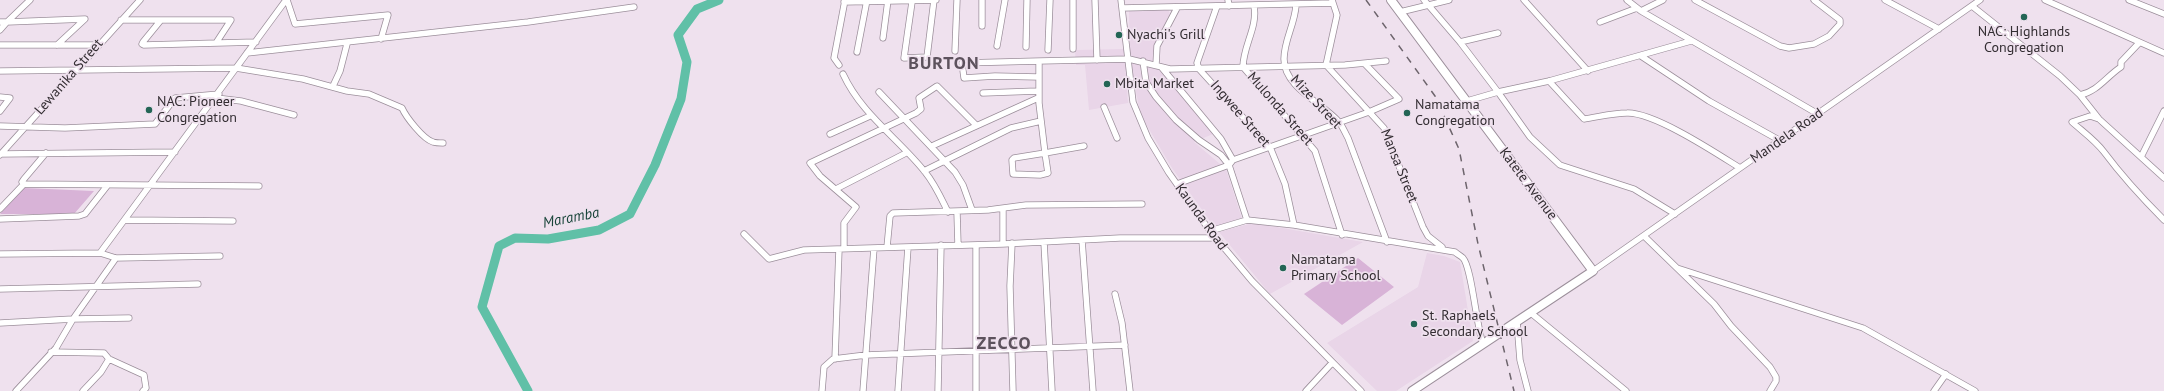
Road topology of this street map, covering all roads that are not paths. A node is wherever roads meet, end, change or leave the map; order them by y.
1 (30, 0) edge
2 (140, 0) edge
3 (287, 0) edge
4 (935, 0) edge
5 (957, 0) edge
6 (982, 0) edge
7 (1005, 0) edge
8 (1027, 0) edge
9 (1050, 0) edge
10 (1073, 0) edge
11 (1095, 0) edge
12 (1122, 0) edge
13 (1228, 0) edge
14 (1391, 0) edge
15 (1449, 0) edge
16 (1524, 0) edge
17 (1627, 0) edge
18 (1663, 0) edge
19 (1695, 0) edge
20 (1814, 0) edge
21 (1885, 0) edge
22 (1980, 0) edge
23 (2045, 0) edge
24 (2129, 0) edge
25 (844, 1) edge
26 (867, 1) edge
27 (888, 1) edge
28 (922, 1) edge
29 (1332, 1) edge
30 (912, 2) junction
31 (1425, 2) edge
32 (1296, 5) junction
33 (1217, 6) junction
34 (1229, 6) junction
35 (1254, 6) junction
36 (1972, 6) junction
37 (634, 7) dead end
38 (1122, 8) junction
39 (1177, 8) junction
40 (1639, 9) junction
41 (1400, 12) junction
42 (2164, 14) edge
43 (121, 20) junction
44 (161, 20) junction
45 (0, 22) edge
46 (7, 22) junction
47 (1600, 22) dead end
48 (982, 26) dead end
49 (1939, 28) junction
50 (0, 30) edge
51 (1498, 33) dead end
52 (883, 38) dead end
53 (381, 39) junction
54 (1691, 41) junction
55 (256, 42) junction
56 (1460, 42) junction
57 (216, 43) junction
58 (2139, 43) junction
59 (347, 44) junction
60 (0, 45) edge
61 (57, 45) junction
62 (98, 45) junction
63 (997, 46) dead end
64 (1026, 47) dead end
65 (1073, 49) dead end
66 (1048, 50) dead end
67 (955, 51) dead end
68 (857, 52) dead end
69 (247, 53) junction
70 (2164, 53) edge
71 (1641, 56) junction
72 (1129, 59) junction
73 (1097, 60) junction
74 (1386, 60) dead end
75 (1039, 61) junction
76 (1143, 61) junction
77 (1365, 64) junction
78 (839, 65) dead end
79 (1156, 65) junction
80 (1326, 65) junction
81 (1243, 67) junction
82 (1285, 67) junction
83 (236, 68) junction
84 (1162, 68) junction
85 (1199, 69) junction
86 (77, 70) junction
87 (0, 71) edge
88 (1588, 71) junction
89 (843, 74) dead end
90 (1038, 77) junction
91 (1549, 81) junction
92 (332, 86) junction
93 (1038, 91) junction
94 (879, 92) dead end
95 (1498, 92) junction
96 (983, 94) dead end
97 (2080, 95) junction
98 (218, 96) junction
99 (0, 97) edge
100 (1038, 98) junction
101 (1466, 101) junction
102 (1104, 107) dead end
103 (2164, 111) edge
104 (0, 112) edge
105 (1369, 112) junction
106 (1818, 114) junction
107 (294, 115) dead end
108 (870, 116) junction
109 (904, 119) junction
110 (2099, 119) junction
111 (1041, 121) junction
112 (1339, 122) junction
113 (976, 125) junction
114 (0, 126) edge
115 (26, 126) junction
116 (883, 128) junction
117 (830, 134) dead end
118 (1304, 135) junction
119 (1117, 138) dead end
120 (1779, 140) junction
121 (443, 143) dead end
122 (932, 146) junction
123 (1084, 146) dead end
124 (1270, 147) junction
125 (175, 152) junction
126 (46, 153) junction
127 (906, 153) junction
128 (0, 154) edge
129 (1046, 154) junction
130 (2141, 157) junction
131 (945, 161) junction
132 (1231, 162) junction
133 (1740, 168) junction
134 (924, 171) junction
135 (2164, 178) edge
136 (24, 184) junction
137 (1177, 184) junction
138 (149, 185) junction
139 (107, 186) junction
140 (259, 186) dead end
141 (836, 189) junction
142 (1142, 204) dead end
143 (1003, 208) junction
144 (0, 209) edge
145 (972, 210) junction
146 (948, 212) junction
147 (957, 212) junction
148 (1675, 214) junction
149 (0, 219) edge
150 (125, 220) junction
151 (1247, 220) junction
152 (2164, 220) edge
153 (233, 221) dead end
154 (1294, 226) junction
155 (1210, 231) junction
156 (744, 234) dead end
157 (1342, 236) junction
158 (1644, 236) junction
159 (1216, 238) junction
160 (1082, 240) junction
161 (1044, 242) junction
162 (1387, 242) junction
163 (1012, 243) junction
164 (1003, 244) junction
165 (941, 245) junction
166 (958, 245) junction
167 (976, 245) junction
168 (908, 246) junction
169 (887, 247) junction
170 (874, 248) junction
171 (841, 249) junction
172 (1446, 249) junction
173 (100, 253) junction
174 (0, 254) edge
175 (220, 256) dead end
176 (116, 258) junction
177 (1677, 268) junction
178 (1593, 271) junction
179 (198, 284) dead end
180 (96, 287) junction
181 (0, 289) edge
182 (1115, 294) dead end
183 (1531, 313) junction
184 (129, 318) dead end
185 (73, 319) junction
186 (1517, 322) junction
187 (0, 323) edge
188 (1483, 344) junction
189 (1125, 345) junction
190 (1089, 347) junction
191 (1050, 348) junction
192 (976, 349) junction
193 (1012, 350) junction
194 (51, 352) junction
195 (939, 352) junction
196 (900, 354) junction
197 (866, 355) junction
198 (835, 359) junction
199 (109, 360) junction
200 (1332, 363) junction
201 (1946, 374) junction
202 (16, 391) edge
203 (83, 391) edge
204 (143, 391) edge
205 (822, 391) edge
206 (863, 391) edge
207 (898, 391) edge
208 (938, 391) edge
209 (976, 391) edge
210 (1013, 391) edge
211 (1052, 391) edge
212 (1093, 391) edge
213 (1130, 391) edge
214 (1306, 391) edge
215 (1361, 391) edge
216 (1412, 391) edge
217 (1528, 391) edge
218 (1626, 391) edge
219 (1770, 391) edge
220 (1934, 391) edge
221 (1975, 391) edge

1 - 46 street
2 - 43 street, Lewanika Street
3 - 53 street
3 - 55 street
4 - 28 street
4 - 30 street
5 - 67 street
6 - 48 street
7 - 63 street
8 - 64 street
9 - 66 street
10 - 65 street
11 - 73 street
12 - 38 street, Kaunda Road
13 - 34 street
14 - 41 street, Katete Avenue
15 - 31 street
16 - 88 street
17 - 40 street
18 - 40 street
19 - 20 street
21 - 49 street
22 - 36 street, Mandela Road
23 - 58 street
24 - 42 street
25 - 26 street
25 - 78 street
26 - 27 street
26 - 68 street
27 - 30 street
27 - 52 street
28 - 30 street
29 - 32 street
29 - 80 street
31 - 41 street
31 - 56 street
32 - 35 street
32 - 82 street, Mize Street
33 - 34 street
33 - 39 street
33 - 85 street, Ingwee Street
34 - 35 street
35 - 81 street, Mulonda Street
36 - 49 street, Mandela Road
36 - 97 street
37 - 53 street
38 - 39 street
38 - 72 street, Kaunda Road
39 - 79 street
40 - 47 street
40 - 54 street
41 - 101 street, Katete Avenue
43 - 44 street
43 - 62 street, Lewanika Street
44 - 57 street
44 - 57 street
45 - 46 street
46 - 50 street
46 - 61 street
49 - 106 street, Mandela Road
51 - 56 street
53 - 59 street
54 - 71 street
54 - 106 street
55 - 57 street
55 - 69 street
56 - 95 street
58 - 70 street
58 - 97 street
59 - 69 street
59 - 92 street
60 - 61 street
61 - 62 street
62 - 86 street, Lewanika Street
69 - 83 street
71 - 88 street
71 - 120 street
72 - 73 street
72 - 76 street
72 - 137 street, Kaunda Road
73 - 75 street
74 - 77 street
75 - 90 street
75 - 90 street
76 - 79 street
76 - 132 street
77 - 80 street
77 - 105 street
79 - 84 street
80 - 82 street
80 - 105 street, Mansa Street
81 - 82 street
81 - 85 street
81 - 118 street, Mulonda Street
82 - 112 street, Mize Street
83 - 86 street
83 - 92 street
83 - 98 street
84 - 85 street
84 - 132 street
85 - 124 street, Ingwee Street
86 - 87 street
86 - 115 street, Lewanika Street
88 - 91 street
89 - 108 street
90 - 93 street
91 - 95 street
91 - 133 street
92 - 121 street
93 - 96 street
93 - 100 street
94 - 109 street
95 - 101 street
95 - 148 street
97 - 110 street
98 - 107 street
98 - 115 street
98 - 125 street
99 - 104 street
100 - 111 street
100 - 113 street
101 - 178 street, Katete Avenue
102 - 119 street
103 - 130 street
105 - 112 street
105 - 172 street, Mansa Street
106 - 120 street, Mandela Road
108 - 116 street
108 - 117 street
109 - 113 street
109 - 116 street
109 - 122 street
110 - 130 street
110 - 152 street
111 - 129 street
111 - 131 street
112 - 118 street
112 - 162 street, Mize Street
113 - 122 street
114 - 115 street
115 - 128 street, Lewanika Street
116 - 127 street
116 - 141 street
118 - 124 street
118 - 157 street, Mulonda Street
120 - 133 street, Mandela Road
122 - 131 street
123 - 129 street
124 - 132 street
124 - 154 street, Ingwee Street
125 - 126 street
125 - 138 street
126 - 128 street
126 - 136 street
127 - 134 street
127 - 141 street
129 - 129 street
130 - 135 street
131 - 134 street
131 - 145 street
132 - 137 street
132 - 151 street
133 - 148 street, Mandela Road
134 - 146 street
136 - 139 street
136 - 144 street
137 - 155 street, Kaunda Road
138 - 139 street
138 - 140 street
138 - 150 street
139 - 149 street
141 - 171 street
142 - 143 street
143 - 145 street
143 - 164 street
145 - 147 street
146 - 147 street
146 - 169 street
147 - 166 street
148 - 158 street, Mandela Road
150 - 153 street
150 - 173 street
151 - 154 street
151 - 155 street
154 - 157 street
155 - 159 street, Kaunda Road
156 - 171 street
157 - 162 street
158 - 177 street
158 - 178 street, Mandela Road
159 - 160 street
159 - 200 street, Kaunda Road
160 - 161 street
160 - 190 street
161 - 163 street
161 - 191 street
162 - 172 street
163 - 164 street
163 - 193 street
164 - 167 street
165 - 166 street
165 - 168 street
165 - 195 street
166 - 167 street
167 - 192 street
168 - 169 street
168 - 196 street
169 - 170 street
170 - 171 street
170 - 197 street
171 - 198 street
172 - 188 street
173 - 174 street
173 - 176 street
175 - 176 street
176 - 180 street
177 - 201 street
177 - 219 street
178 - 183 street
179 - 180 street
180 - 181 street
180 - 185 street
182 - 189 street
183 - 186 street
183 - 218 street
184 - 185 street
185 - 187 street
185 - 194 street
186 - 188 street
186 - 217 street
188 - 216 street
189 - 190 street
189 - 213 street
190 - 191 street
190 - 212 street
191 - 193 street
191 - 211 street
192 - 193 street
192 - 195 street
192 - 209 street
193 - 210 street
194 - 199 street
194 - 202 street
195 - 196 street
195 - 208 street
196 - 197 street
196 - 207 street
197 - 198 street
197 - 206 street
198 - 205 street
199 - 203 street
199 - 204 street
200 - 214 street
200 - 215 street, Kaunda Road
201 - 220 street
201 - 221 street

